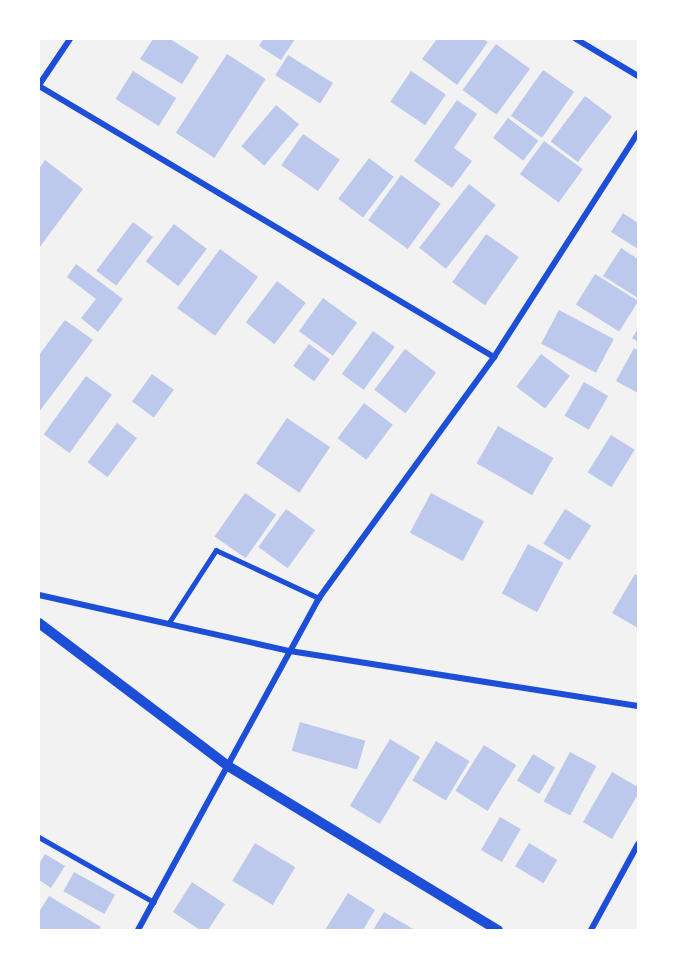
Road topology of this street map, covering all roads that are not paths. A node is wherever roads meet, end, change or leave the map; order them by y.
1 (70, 39) edge
2 (576, 39) edge
3 (638, 76) edge
4 (39, 86) edge
5 (638, 133) edge
6 (494, 357) junction
7 (39, 595) edge
8 (319, 598) junction
9 (39, 623) edge
10 (168, 624) junction
11 (290, 651) junction
12 (638, 706) edge
13 (228, 766) junction
14 (39, 837) edge
15 (638, 844) edge
16 (154, 902) junction
17 (138, 930) edge
18 (498, 930) edge
19 (591, 930) edge

1 - 4 street
2 - 3 street
4 - 6 street
5 - 6 street
6 - 8 street
7 - 10 street
8 - 10 lane
8 - 11 street
9 - 13 street
10 - 11 street
11 - 12 street
11 - 13 street
13 - 16 street
13 - 18 street
14 - 16 lane
15 - 19 street
16 - 17 street

